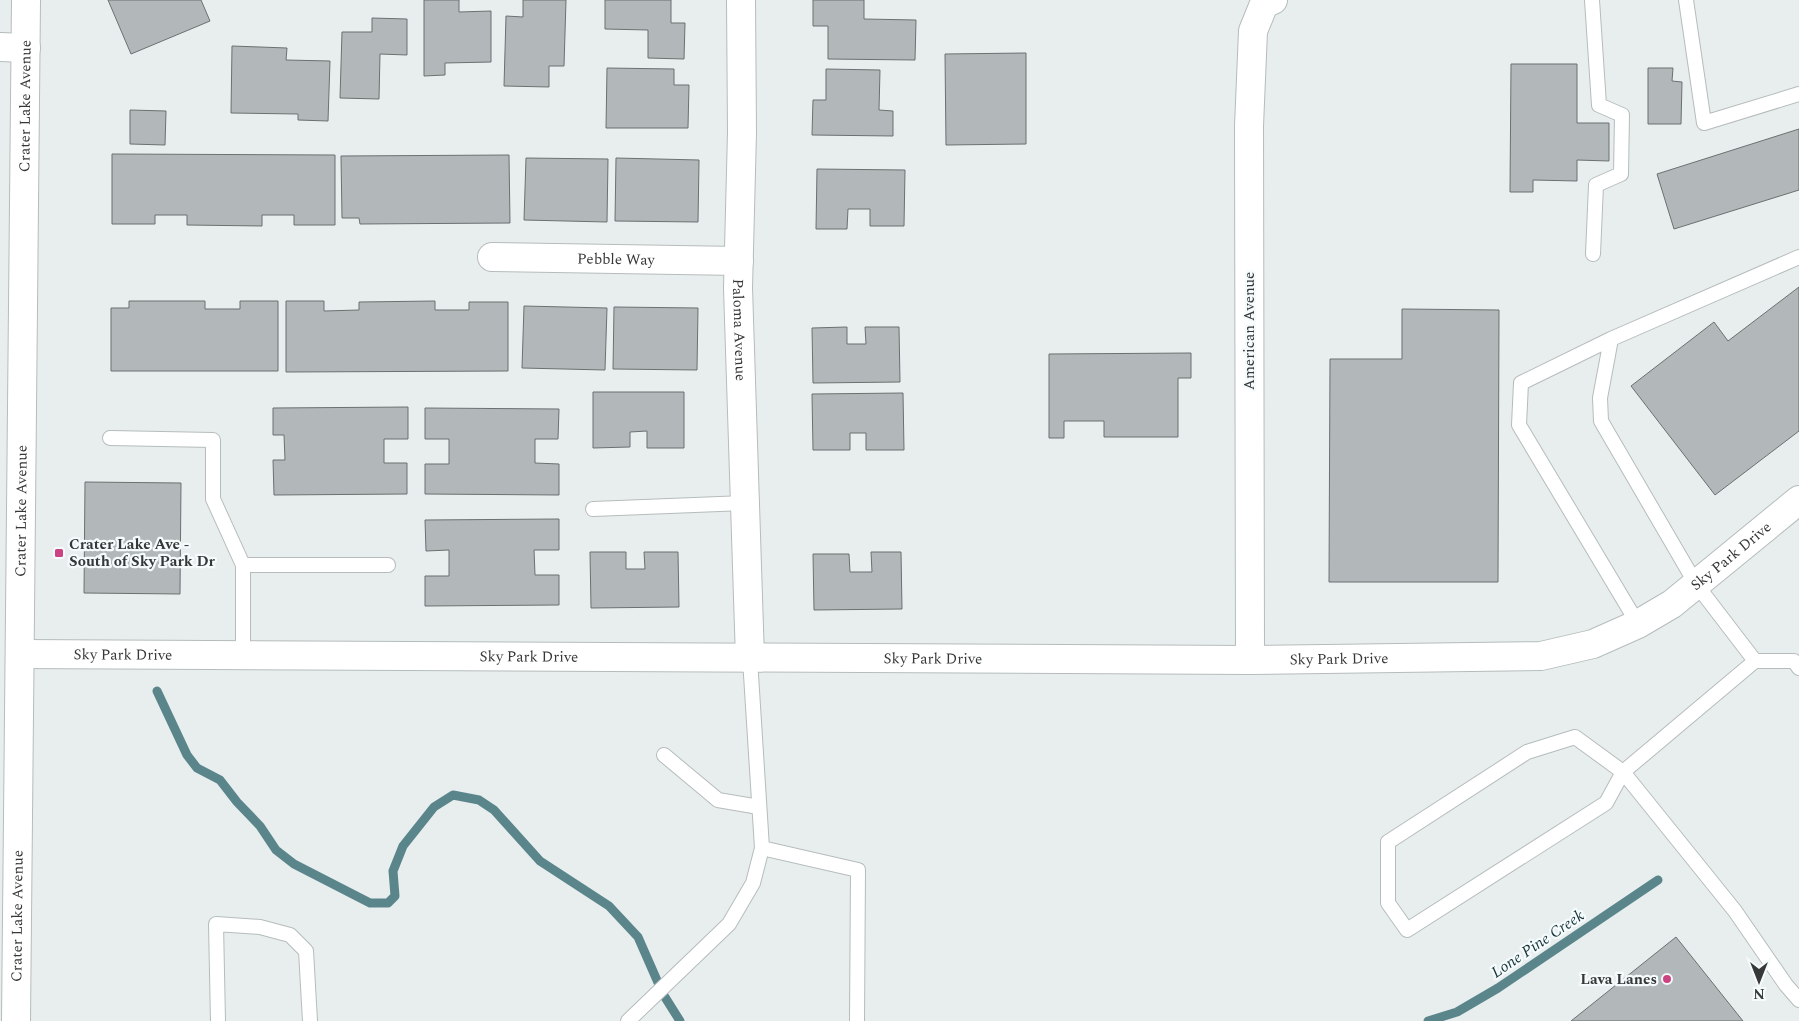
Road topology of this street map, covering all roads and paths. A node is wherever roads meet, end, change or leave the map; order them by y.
1 (26, 0) edge
2 (741, 0) edge
3 (1592, 0) edge
4 (1686, 0) edge
5 (1269, 2) edge
6 (13, 47) edge
7 (1799, 94) edge
8 (1593, 254) dead end
9 (1799, 256) edge
10 (492, 258) dead end
11 (739, 261) junction
12 (1611, 339) junction
13 (110, 438) dead end
14 (1799, 500) edge
15 (745, 504) junction
16 (593, 509) dead end
17 (243, 565) junction
18 (388, 565) dead end
19 (1696, 584) junction
20 (1638, 624) junction
21 (21, 654) junction
22 (243, 656) junction
23 (750, 659) junction
24 (1250, 660) junction
25 (1755, 661) junction
26 (1799, 668) edge
27 (664, 755) dead end
28 (1623, 772) junction
29 (759, 807) junction
30 (762, 848) junction
31 (1799, 1000) edge
32 (16, 1021) edge
33 (218, 1021) edge
34 (310, 1021) edge
35 (628, 1021) edge
36 (857, 1021) edge

1 - 6 street, Crater Lake Avenue
2 - 11 street, Paloma Avenue
3 - 8 lane
4 - 7 lane
5 - 24 street, American Avenue
6 - 21 street, Crater Lake Avenue
9 - 12 lane
10 - 11 street, Pebble Way
11 - 15 street, Paloma Avenue
12 - 19 lane
12 - 20 lane
13 - 17 lane
14 - 19 street, Sky Park Drive
15 - 16 lane
15 - 23 street, Paloma Avenue
17 - 18 lane
17 - 22 lane
19 - 20 street, Sky Park Drive
19 - 25 lane
20 - 24 street, Sky Park Drive
21 - 22 street, Sky Park Drive
21 - 32 street, Crater Lake Avenue
22 - 23 street, Sky Park Drive
23 - 24 street, Sky Park Drive
23 - 29 lane
25 - 26 lane
25 - 28 lane
27 - 29 lane
28 - 28 lane
28 - 31 lane
29 - 30 lane
30 - 35 lane
30 - 36 lane
33 - 34 lane

